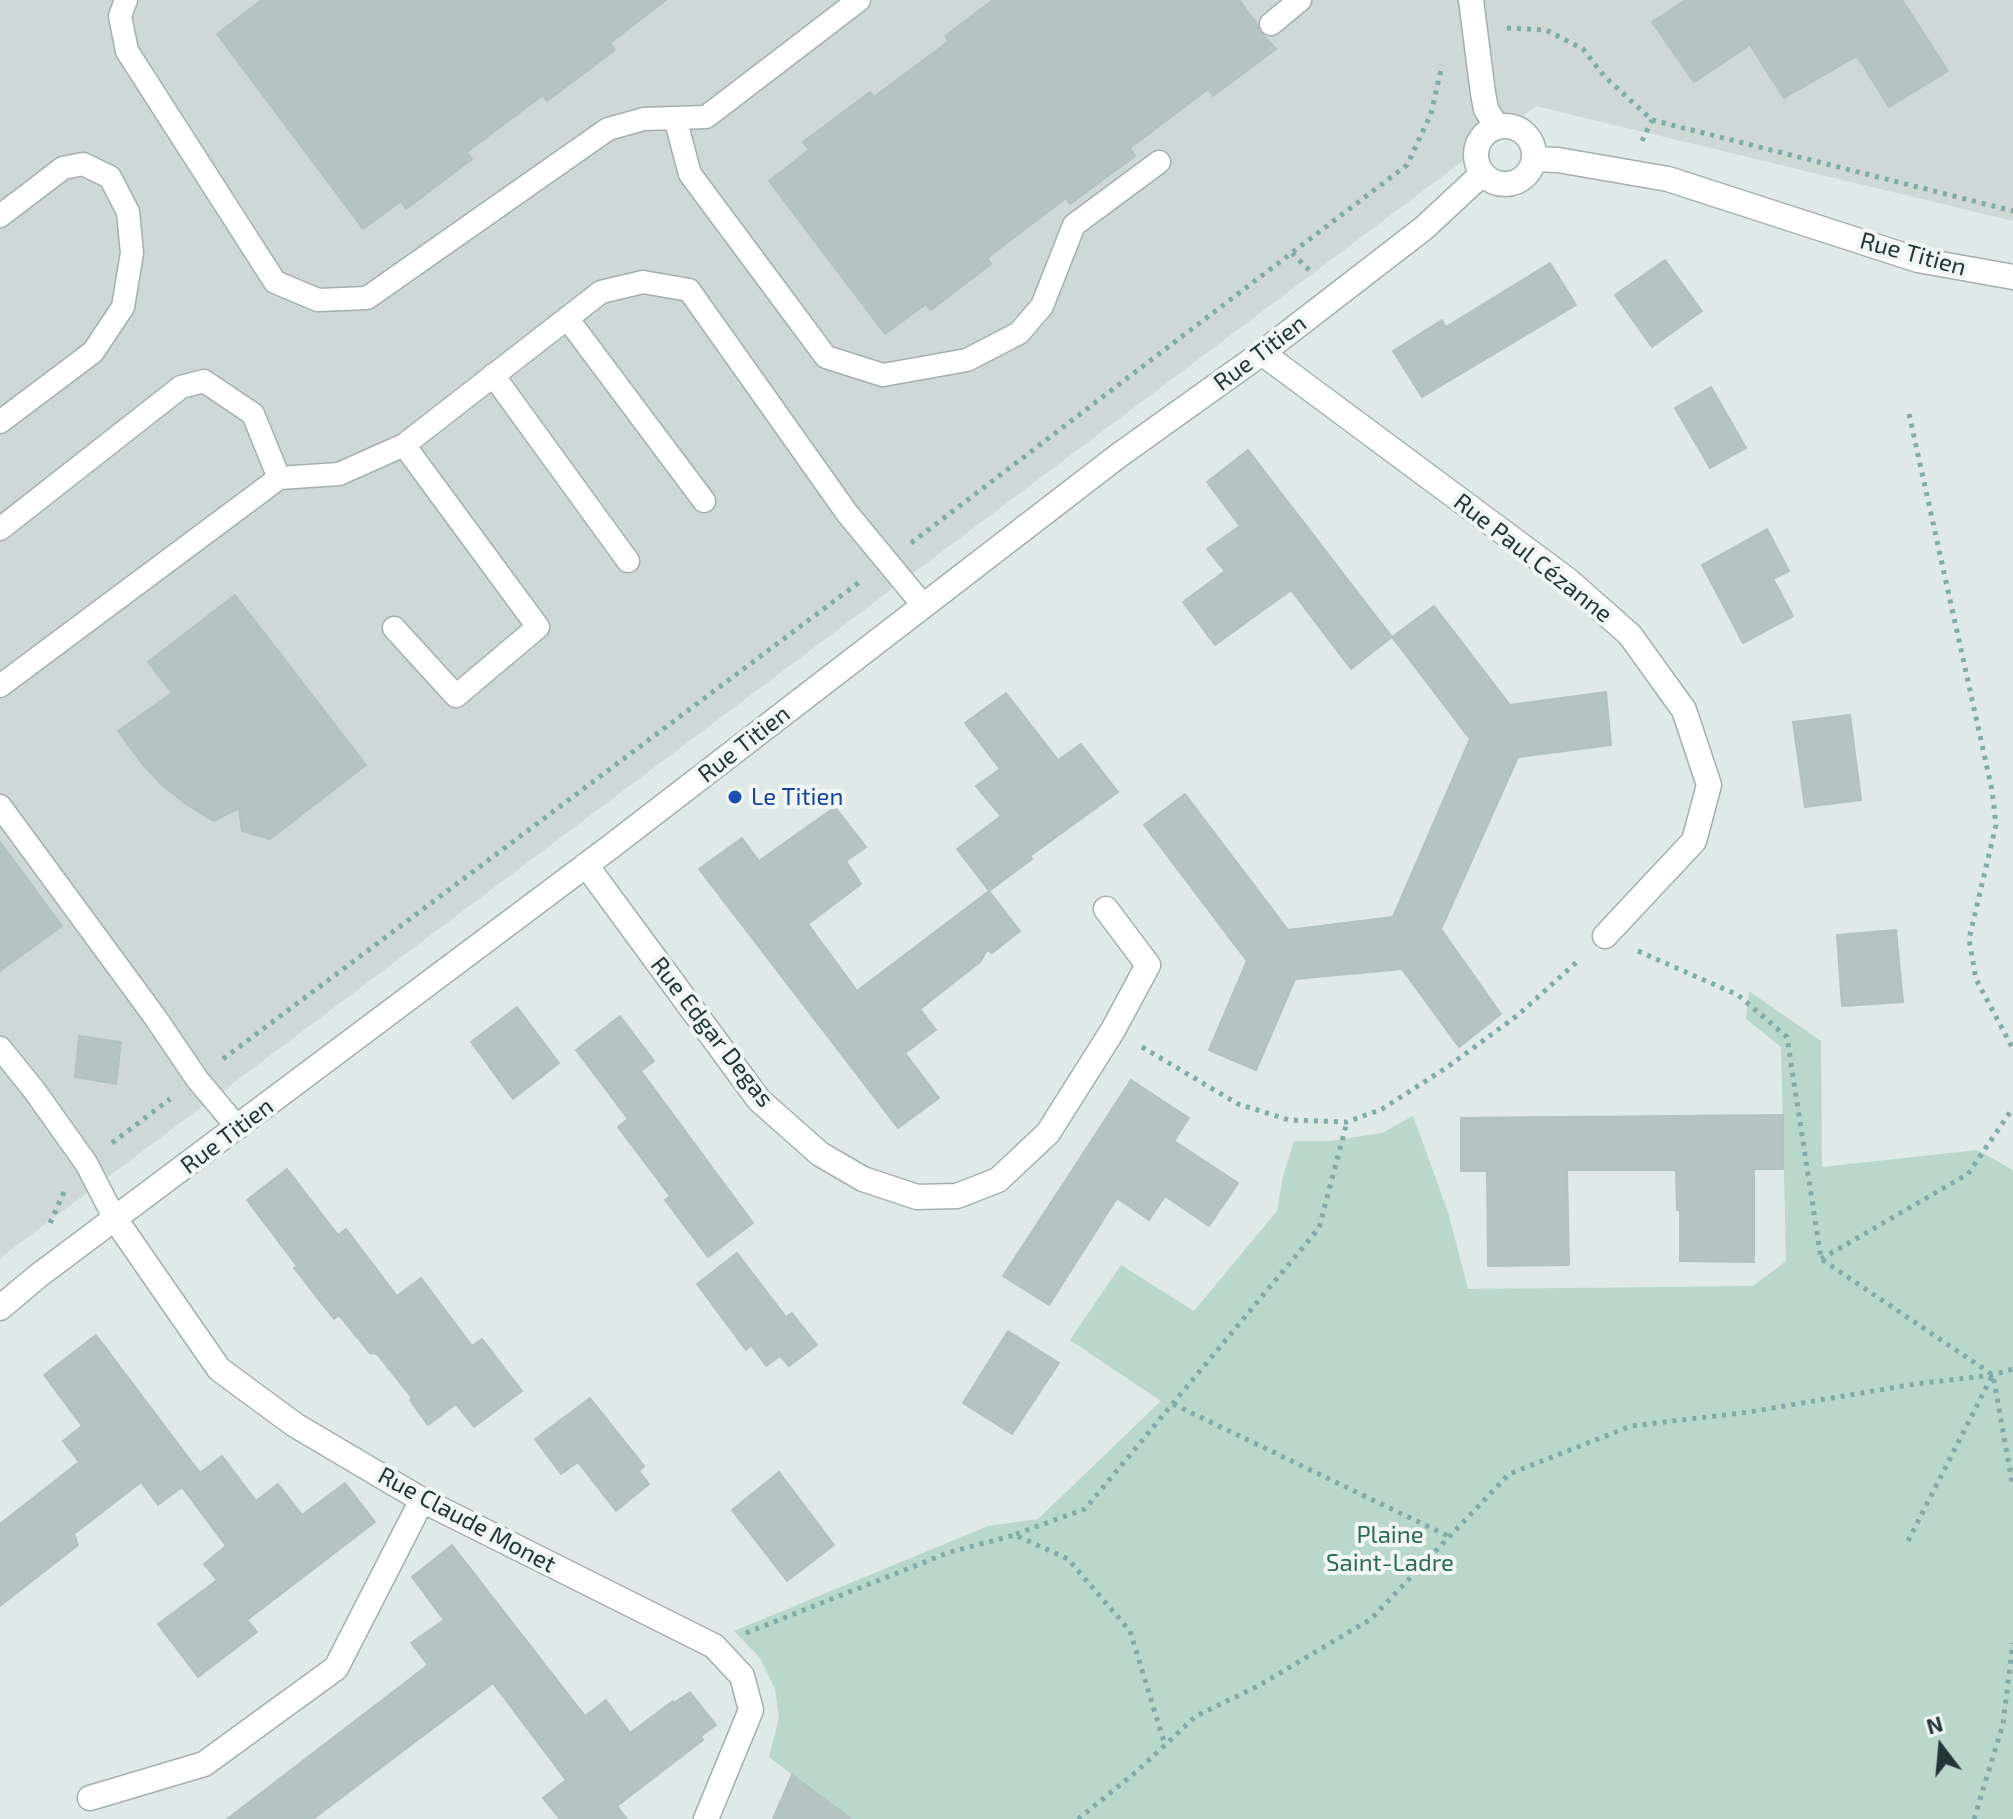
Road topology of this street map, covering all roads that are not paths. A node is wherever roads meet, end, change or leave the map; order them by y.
1 (126, 0) edge
2 (859, 0) edge
3 (1300, 0) edge
4 (1471, 0) edge
5 (1271, 24) dead end
6 (675, 118) junction
7 (1496, 126) junction
8 (1535, 159) junction
9 (1159, 162) dead end
10 (1482, 174) junction
11 (0, 216) edge
12 (2013, 277) edge
13 (567, 318) junction
14 (1262, 353) junction
15 (493, 375) junction
16 (0, 422) edge
17 (404, 445) junction
18 (279, 478) junction
19 (704, 501) dead end
20 (0, 529) edge
21 (628, 561) dead end
22 (923, 605) junction
23 (394, 628) dead end
24 (0, 686) edge
25 (0, 806) edge
26 (586, 865) junction
27 (1106, 909) dead end
28 (1605, 936) road end
29 (0, 1048) edge
30 (238, 1128) junction
31 (115, 1219) junction
32 (0, 1308) edge
33 (422, 1500) junction
34 (90, 1798) dead end
35 (706, 1819) edge

1 - 6 lane
2 - 6 lane
3 - 5 lane
4 - 7 street
6 - 9 lane
7 - 8 street
7 - 10 street
8 - 10 street
8 - 12 street, Rue Titien
10 - 14 street, Rue Titien
11 - 16 lane
13 - 15 lane
13 - 19 lane
13 - 22 lane
14 - 22 street, Rue Titien
14 - 28 street, Rue Paul Cézanne
15 - 17 lane
15 - 21 lane
17 - 18 lane
17 - 23 lane
18 - 20 lane
18 - 24 lane
22 - 26 street, Rue Titien
25 - 30 lane
26 - 27 street, Rue Edgar Degas
26 - 30 street, Rue Titien
29 - 31 lane
30 - 31 street, Rue Titien
31 - 32 street, Rue Titien
31 - 33 street, Rue Claude Monet
33 - 34 street
33 - 35 street, Rue Claude Monet

